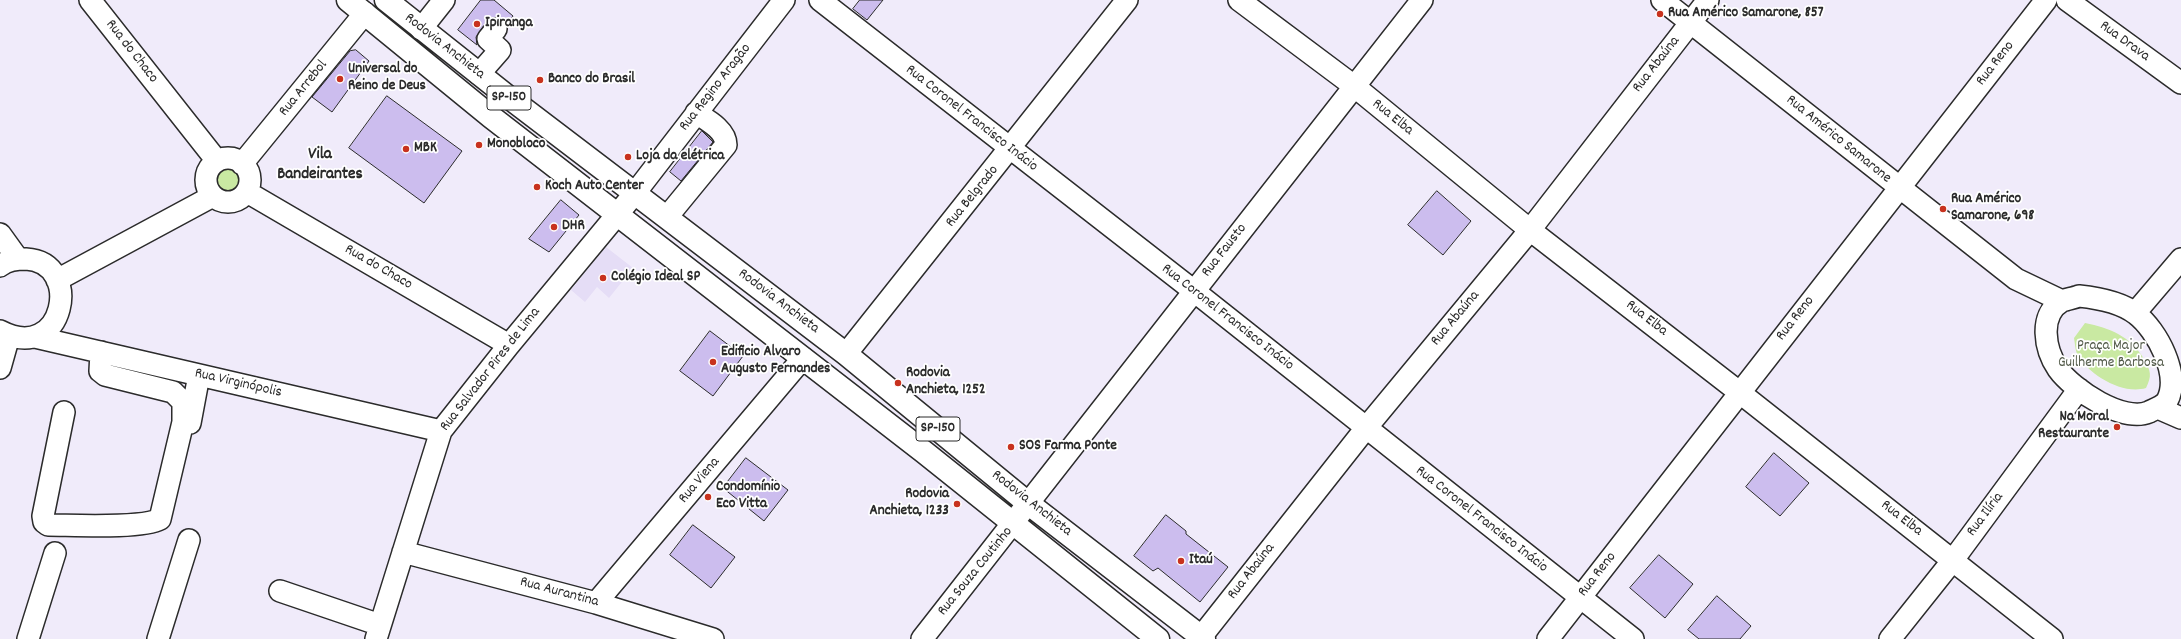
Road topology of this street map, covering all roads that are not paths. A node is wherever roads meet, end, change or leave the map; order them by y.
1 (90, 0) edge
2 (348, 0) edge
3 (386, 0) edge
4 (444, 0) edge
5 (784, 0) edge
6 (820, 0) edge
7 (1127, 0) edge
8 (1239, 0) edge
9 (1422, 0) edge
10 (1662, 0) edge
11 (1708, 0) edge
12 (2046, 0) edge
13 (2067, 0) edge
14 (365, 13) junction
15 (1690, 22) junction
16 (421, 29) junction
17 (496, 30) dead end
18 (479, 74) junction
19 (2181, 83) edge
20 (1354, 86) junction
21 (696, 113) junction
22 (1010, 150) junction
23 (217, 162) junction
24 (242, 164) junction
25 (1899, 189) junction
26 (247, 192) junction
27 (635, 193) junction
28 (213, 196) junction
29 (618, 214) junction
30 (667, 218) junction
31 (1530, 230) junction
32 (0, 234) edge
33 (2181, 259) edge
34 (9, 262) edge
35 (2016, 279) junction
36 (58, 280) junction
37 (1194, 291) junction
38 (2062, 301) junction
39 (2135, 313) junction
40 (2047, 319) junction
41 (5, 333) edge
42 (35, 337) junction
43 (509, 345) junction
44 (101, 352) junction
45 (846, 354) junction
46 (804, 358) junction
47 (0, 368) edge
48 (199, 375) junction
49 (2079, 389) junction
50 (1739, 392) junction
51 (2176, 397) edge
52 (2158, 408) junction
53 (64, 412) dead end
54 (2181, 418) edge
55 (1366, 428) junction
56 (441, 431) junction
57 (181, 465) dead end
58 (1029, 504) junction
59 (1014, 523) junction
60 (189, 540) dead end
61 (403, 552) junction
62 (55, 553) dead end
63 (1952, 560) junction
64 (280, 591) dead end
65 (1580, 598) junction
66 (596, 603) junction
67 (378, 632) edge
68 (1202, 638) edge
69 (28, 639) edge
70 (158, 639) edge
71 (713, 639) edge
72 (922, 639) edge
73 (1158, 639) edge
74 (1548, 639) edge
75 (1632, 639) edge
76 (1890, 639) edge
77 (2052, 639) edge

1 - 23 street, Rua do Chaco
2 - 14 highway, Rodovia Anchieta / SP-150
3 - 16 highway, Rodovia Anchieta / SP-150
4 - 16 street
5 - 21 street, Rua Regino Aragão
6 - 22 street, Rua Coronel Francisco Inácio
7 - 22 street, Rua Belgrado
8 - 20 street, Rua Elba
9 - 20 street, Rua Fausto
10 - 15 street, Rua Américo Samarone
11 - 15 street, Rua Abaúna
12 - 25 street, Rua Reno
13 - 19 street, Rua Drava
14 - 24 street, Rua Arrebol
14 - 29 highway, Rodovia Anchieta / SP-150
15 - 25 street, Rua Américo Samarone
15 - 31 street, Rua Abaúna
16 - 18 highway, Rodovia Anchieta / SP-150
17 - 18 street
18 - 27 highway, Rodovia Anchieta / SP-150
20 - 31 street, Rua Elba
20 - 37 street, Rua Fausto
21 - 27 street, Rua Regino Aragão
21 - 30 street
22 - 37 street, Rua Coronel Francisco Inácio
22 - 45 street, Rua Belgrado
23 - 24 street
23 - 28 street
24 - 26 street
25 - 35 street, Rua Américo Samarone
25 - 50 street, Rua Reno
26 - 28 street
26 - 43 street, Rua do Chaco
27 - 29 street, Rua Regino Aragão
27 - 30 highway, Rodovia Anchieta / SP-150
28 - 36 street
29 - 43 street, Rua Salvador Pires de Lima
29 - 46 highway, Rodovia Anchieta / SP-150
30 - 45 highway, Rodovia Anchieta / SP-150
31 - 50 street, Rua Elba
31 - 55 street, Rua Abaúna
32 - 34 street
33 - 39 street
34 - 36 street
35 - 38 street, Rua Américo Samarone
35 - 40 street, Rua Américo Samarone
36 - 42 street
37 - 55 street, Rua Coronel Francisco Inácio
37 - 58 street, Rua Fausto
38 - 39 street
38 - 40 street
39 - 51 street
40 - 49 street
41 - 42 street, Rua Virginópolis
41 - 47 street
42 - 44 street, Rua Virginópolis
43 - 56 street, Rua Salvador Pires de Lima
44 - 48 street, Rua Virginópolis
44 - 53 street
45 - 58 highway, Rodovia Anchieta / SP-150
46 - 59 highway, Rodovia Anchieta / SP-150
46 - 66 street, Rua Viena
48 - 56 street, Rua Virginópolis
48 - 57 street
49 - 52 street
49 - 63 street, Rua Ilíria
50 - 63 street, Rua Elba
50 - 65 street, Rua Reno
51 - 52 street
52 - 54 street
55 - 65 street, Rua Coronel Francisco Inácio
55 - 68 street, Rua Abaúna
56 - 61 street, Rua Salvador Pires de Lima
58 - 59 street, Rua Souza Coutinho
58 - 68 highway, Rodovia Anchieta / SP-150
59 - 72 street, Rua Souza Coutinho
59 - 73 highway, Rodovia Anchieta / SP-150
60 - 70 street
61 - 66 street, Rua Aurantina
61 - 67 street, Rua Salvador Pires de Lima
62 - 69 street
63 - 76 street, Rua Ilíria
63 - 77 street, Rua Elba
64 - 67 street
65 - 74 street, Rua Reno
65 - 75 street, Rua Coronel Francisco Inácio
66 - 71 street, Rua Aurantina

